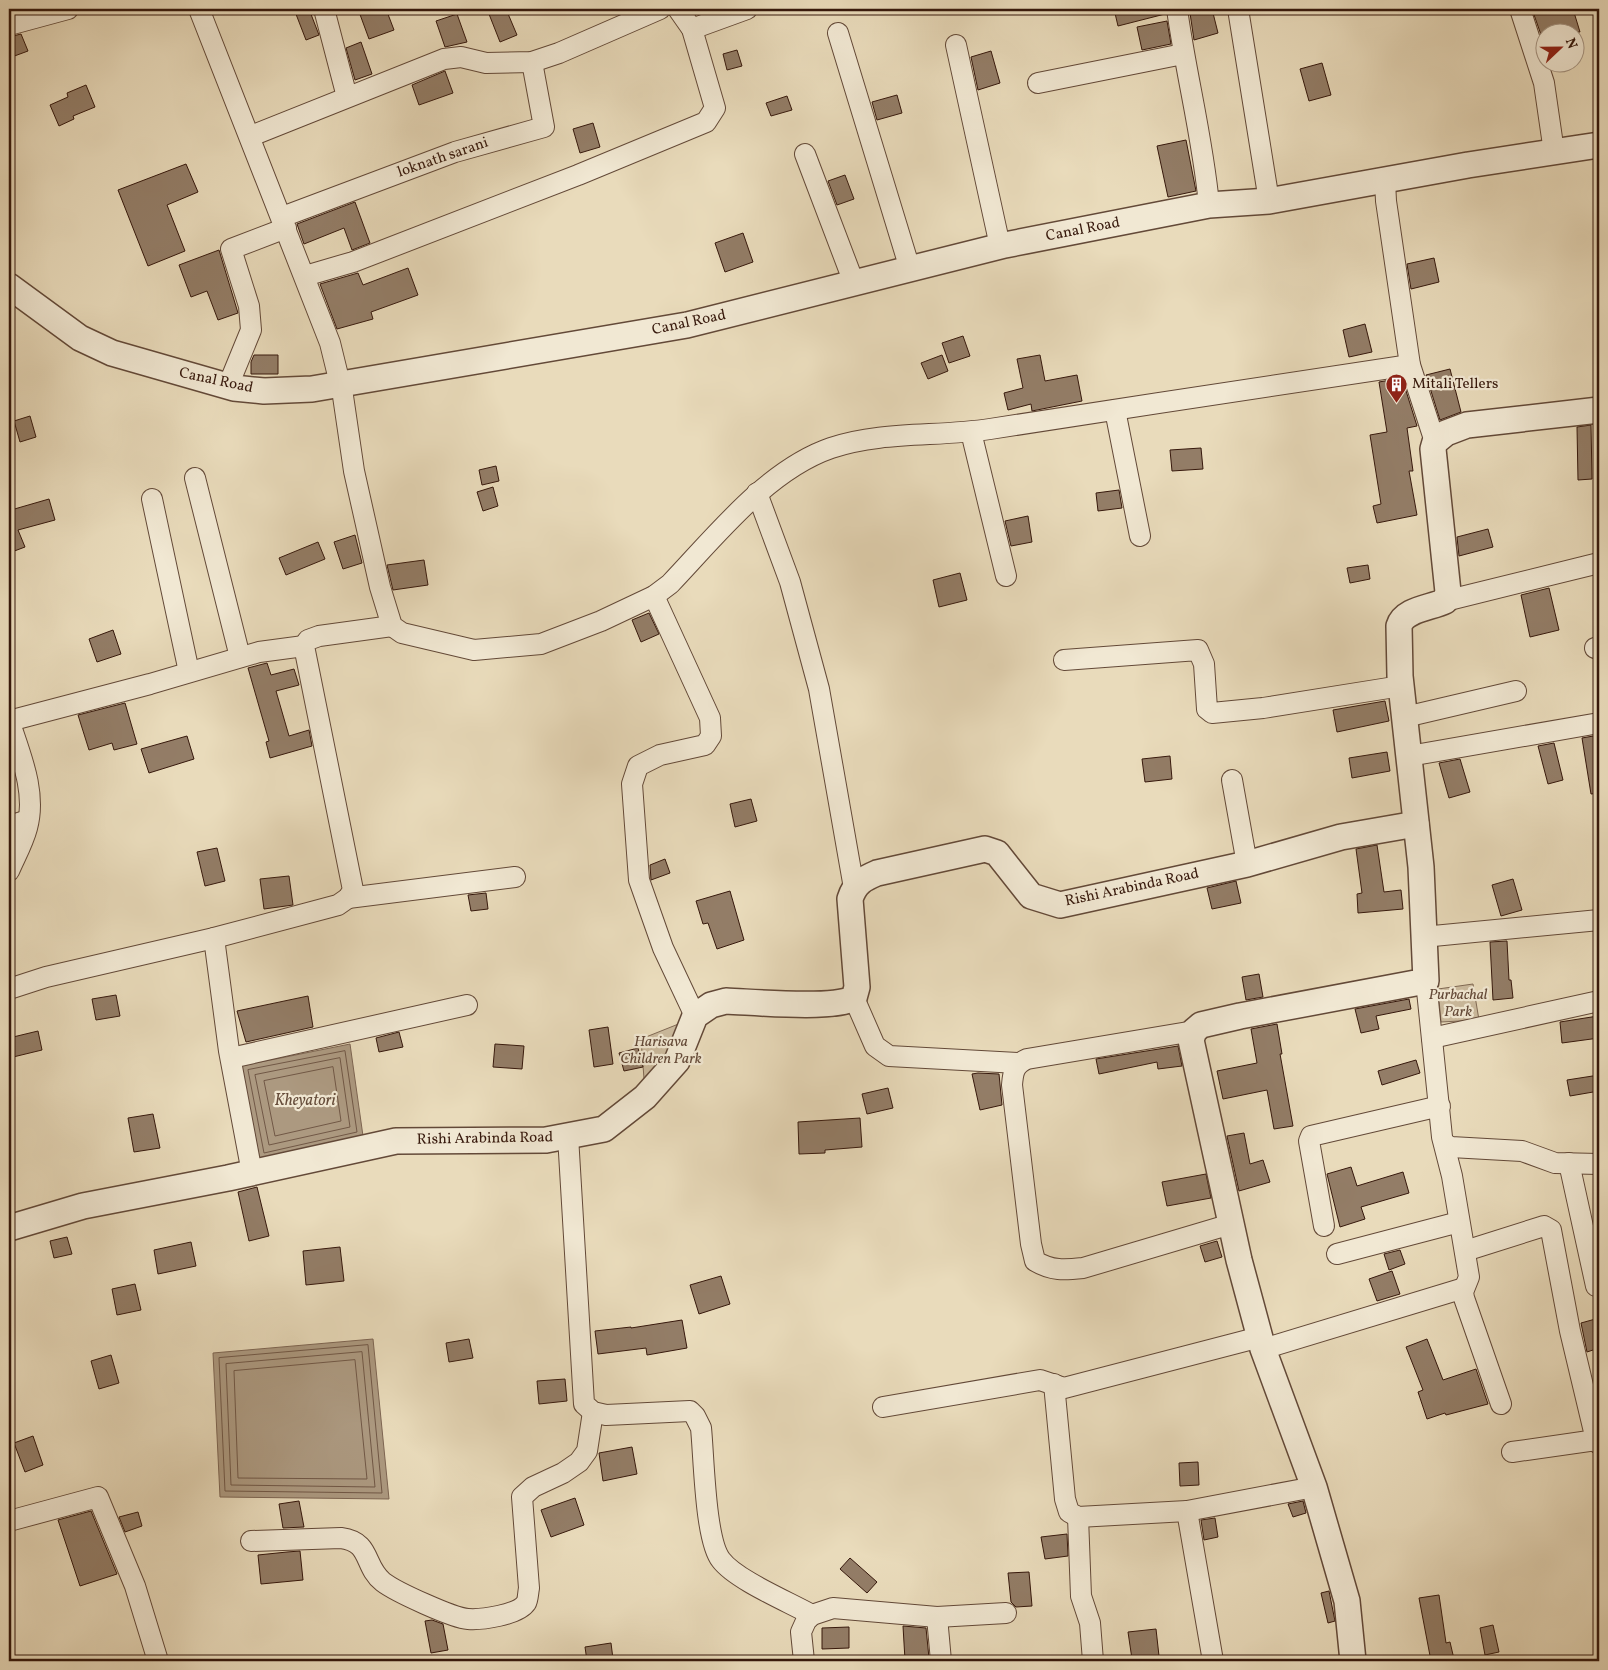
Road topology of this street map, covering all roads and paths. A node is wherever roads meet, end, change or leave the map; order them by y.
1 (68, 9) edge
2 (198, 9) edge
3 (324, 9) edge
4 (660, 9) edge
5 (678, 9) edge
6 (747, 9) edge
7 (1177, 9) edge
8 (1238, 9) edge
9 (1520, 9) edge
10 (9, 25) edge
11 (692, 29) junction
12 (838, 33) dead end
13 (956, 45) dead end
14 (1183, 54) junction
15 (532, 62) junction
16 (1038, 83) dead end
17 (347, 97) junction
18 (251, 136) junction
19 (1599, 145) edge
20 (1554, 152) junction
21 (805, 154) dead end
22 (1385, 191) junction
23 (1270, 201) junction
24 (1209, 205) junction
25 (284, 222) junction
26 (1000, 246) junction
27 (910, 269) junction
28 (304, 276) junction
29 (854, 283) junction
30 (9, 286) edge
31 (1410, 365) junction
32 (228, 386) junction
33 (342, 390) junction
34 (1115, 410) junction
35 (1599, 410) edge
36 (971, 432) junction
37 (1435, 442) junction
38 (195, 478) dead end
39 (757, 493) junction
40 (152, 499) dead end
41 (1140, 536) dead end
42 (1599, 563) edge
43 (1006, 576) dead end
44 (654, 596) junction
45 (1445, 601) junction
46 (392, 626) junction
47 (304, 646) junction
48 (240, 657) junction
49 (1064, 660) dead end
50 (190, 672) junction
51 (1401, 686) junction
52 (1516, 691) dead end
53 (1405, 717) junction
54 (9, 720) edge
55 (1599, 723) edge
56 (1410, 756) junction
57 (1232, 780) dead end
58 (28, 820) junction
59 (1416, 824) junction
60 (9, 826) edge
61 (1247, 864) junction
62 (9, 871) edge
63 (515, 877) dead end
64 (854, 888) junction
65 (348, 898) junction
66 (1599, 920) edge
67 (1423, 937) junction
68 (214, 938) junction
69 (1426, 981) junction
70 (9, 989) edge
71 (854, 998) junction
72 (1599, 1001) edge
73 (467, 1005) dead end
74 (695, 1016) junction
75 (1194, 1031) junction
76 (1432, 1038) junction
77 (231, 1058) junction
78 (1018, 1063) junction
79 (1440, 1106) junction
80 (568, 1136) junction
81 (1444, 1144) junction
82 (1569, 1163) junction
83 (1599, 1164) edge
84 (252, 1173) junction
85 (1459, 1222) junction
86 (1231, 1224) junction
87 (1324, 1226) dead end
88 (9, 1228) edge
89 (1465, 1251) junction
90 (1337, 1254) dead end
91 (1596, 1286) dead end
92 (1464, 1288) junction
93 (1262, 1343) junction
94 (1054, 1384) junction
95 (1501, 1404) dead end
96 (883, 1407) dead end
97 (593, 1412) junction
98 (1598, 1442) edge
99 (1512, 1452) dead end
100 (1314, 1487) junction
101 (1187, 1511) junction
102 (1078, 1517) junction
103 (9, 1521) edge
104 (250, 1541) dead end
105 (1006, 1612) dead end
106 (812, 1615) junction
107 (937, 1617) junction
108 (158, 1661) edge
109 (804, 1661) edge
110 (941, 1661) edge
111 (1093, 1661) edge
112 (1213, 1661) edge
113 (1353, 1661) edge

1 - 10 street
2 - 18 street
3 - 17 street
4 - 15 street
5 - 11 street
6 - 11 street
7 - 14 street
8 - 23 street
9 - 20 street
11 - 28 street
12 - 27 street
13 - 26 street
14 - 16 street
14 - 24 street
15 - 17 street
15 - 25 street, loknath sarani
17 - 18 street
18 - 25 street
19 - 20 street
20 - 22 street, Canal Road
21 - 29 street
22 - 23 street, Canal Road
22 - 31 street
23 - 24 street, Canal Road
24 - 26 street, Canal Road
25 - 28 street
25 - 32 street
26 - 27 street, Canal Road
27 - 29 street, Canal Road
28 - 33 street
29 - 33 street, Canal Road
30 - 32 street, Canal Road
31 - 34 street
31 - 37 street
32 - 33 street, Canal Road
33 - 46 street
34 - 36 street
34 - 41 street
35 - 37 street
36 - 39 street
36 - 43 street
37 - 45 street
38 - 48 street
39 - 44 street
39 - 64 street
40 - 50 street
42 - 45 street
44 - 46 street
44 - 74 street
45 - 51 street
46 - 47 street
47 - 48 street
47 - 65 street
48 - 50 street
49 - 51 street
50 - 54 street
51 - 53 street
52 - 53 street
53 - 56 street
54 - 58 street
55 - 56 street
56 - 59 street
57 - 61 street
58 - 60 street
58 - 62 street
59 - 61 street, Rishi Arabinda Road
59 - 67 street
61 - 64 street, Rishi Arabinda Road
63 - 65 street
64 - 71 street
65 - 68 street
66 - 67 street
67 - 69 street
68 - 70 street
68 - 77 street
69 - 75 street
69 - 76 street
71 - 74 street
71 - 78 street
72 - 76 street
73 - 77 street
74 - 80 street, Rishi Arabinda Road
75 - 78 street
75 - 86 street
76 - 79 street
77 - 84 street
78 - 86 street
79 - 81 street
79 - 87 street
80 - 84 street, Rishi Arabinda Road
80 - 97 street
81 - 82 street
81 - 85 street
82 - 83 street
82 - 91 street
84 - 88 street, Rishi Arabinda Road
85 - 89 street
85 - 90 street
86 - 93 street
89 - 92 street
89 - 98 street
92 - 93 street
92 - 95 street
93 - 94 street
93 - 100 street
94 - 96 street
94 - 102 street
97 - 104 street
97 - 106 street
98 - 99 street
100 - 101 street
100 - 113 street
101 - 102 street
101 - 112 street
102 - 111 street
103 - 108 street
105 - 107 street
106 - 107 street
106 - 109 street
107 - 110 street

